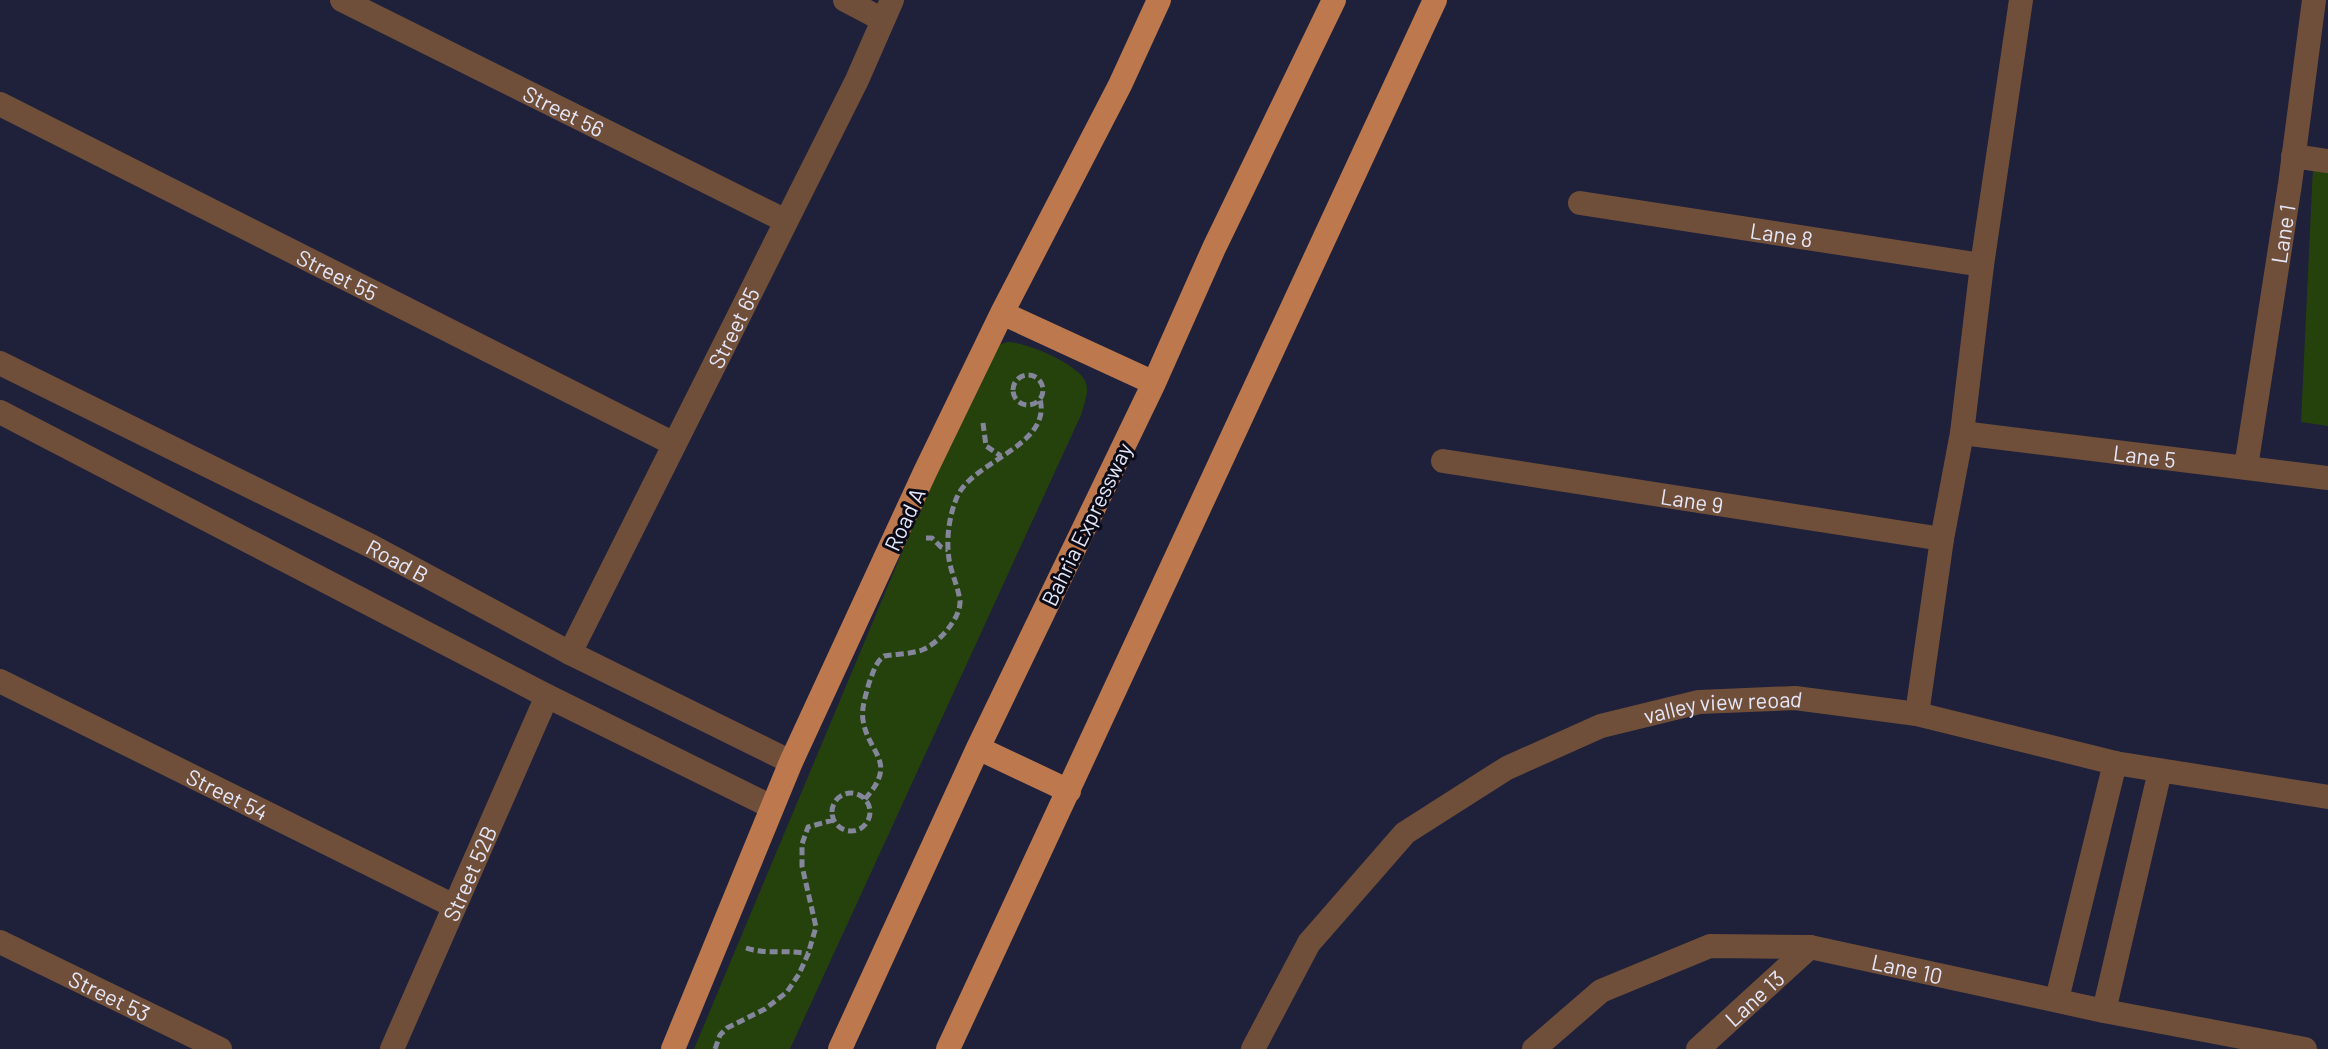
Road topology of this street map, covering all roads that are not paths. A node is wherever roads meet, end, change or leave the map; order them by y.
1 (342, 0) edge
2 (845, 0) edge
3 (1159, 0) edge
4 (1334, 0) edge
5 (1435, 0) edge
6 (2021, 0) edge
7 (2314, 0) edge
8 (888, 10) edge
9 (0, 104) edge
10 (2293, 156) junction
11 (2328, 161) edge
12 (1580, 203) dead end
13 (786, 221) junction
14 (1982, 265) junction
15 (1002, 313) junction
16 (0, 363) edge
17 (1154, 383) junction
18 (0, 412) edge
19 (1962, 433) junction
20 (674, 444) junction
21 (1443, 461) dead end
22 (2246, 467) junction
23 (2328, 478) edge
24 (1942, 539) junction
25 (570, 653) junction
26 (0, 681) edge
27 (547, 696) junction
28 (1917, 714) junction
29 (978, 748) junction
30 (791, 762) junction
31 (2115, 763) junction
32 (2160, 771) junction
33 (1069, 791) junction
34 (2328, 797) edge
35 (772, 807) junction
36 (454, 906) junction
37 (0, 942) edge
38 (1810, 947) junction
39 (2057, 999) junction
40 (2104, 1011) junction
41 (220, 1049) edge
42 (392, 1049) edge
43 (673, 1049) edge
44 (840, 1049) edge
45 (948, 1049) edge
46 (1253, 1049) edge
47 (1534, 1049) edge
48 (1698, 1049) edge
49 (2305, 1049) edge

1 - 13 street, Street 56
2 - 8 street
3 - 15 main road, Road A
4 - 17 main road, Bahria Expressway
5 - 33 main road
6 - 14 street
7 - 10 street, Lane 1
8 - 13 street, Street 65
9 - 20 street, Street 55
10 - 11 street
10 - 22 street, Lane 1
12 - 14 street, Lane 8
13 - 20 street, Street 65
14 - 19 street
15 - 17 main road
15 - 30 main road, Road A
16 - 25 street, Road B
17 - 29 main road, Bahria Expressway
18 - 27 street
19 - 22 street, Lane 5
19 - 24 street
20 - 25 street, Street 65
21 - 24 street, Lane 9
22 - 23 street, Lane 5
24 - 28 street
25 - 30 street, Road B
26 - 36 street, Street 54
27 - 35 street
27 - 36 street, Street 52B
28 - 31 street, valley view reoad
28 - 46 street, valley view reoad
29 - 33 main road
29 - 44 main road, Bahria Expressway
30 - 35 main road, Road A
31 - 32 street, valley view reoad
31 - 39 street
32 - 34 street, valley view reoad
32 - 40 street
33 - 45 main road
35 - 43 main road, Road A
36 - 42 street, Street 52B
37 - 41 street, Street 53
38 - 39 street, Lane 10
38 - 47 street, Lane 10
38 - 48 street, Lane 13
39 - 40 street, Lane 10
40 - 49 street, Lane 10

